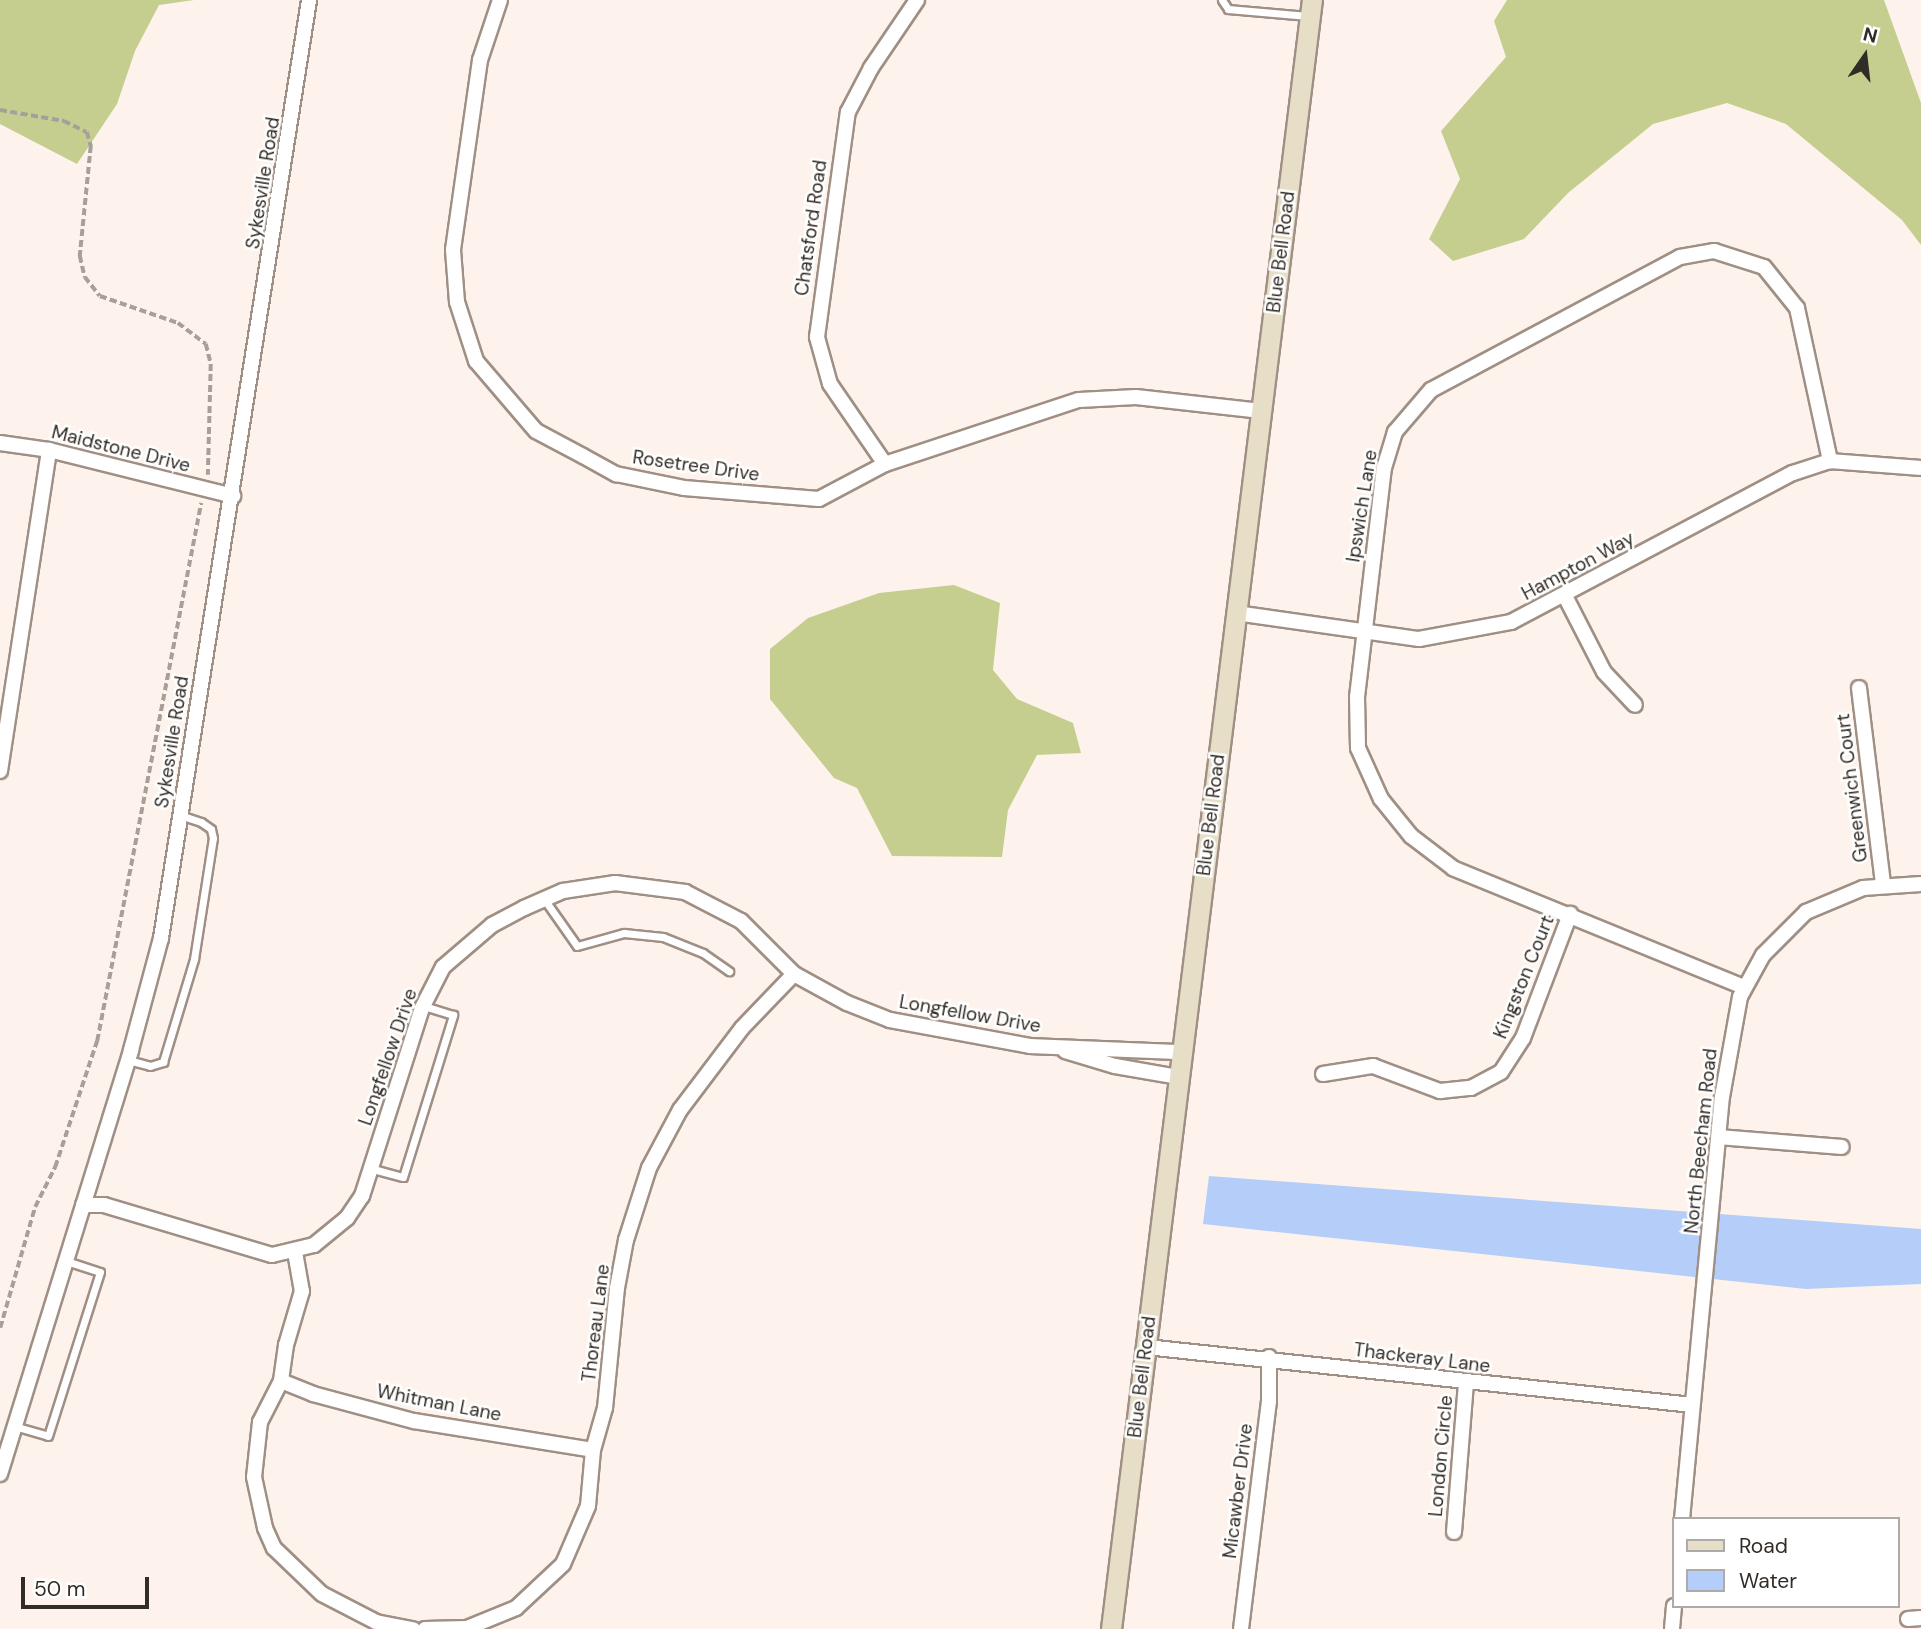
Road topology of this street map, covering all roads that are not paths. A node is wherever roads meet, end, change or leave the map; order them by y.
1 (309, 0) edge
2 (500, 0) edge
3 (918, 0) edge
4 (1222, 0) edge
5 (1311, 8) edge
6 (1261, 411) junction
7 (0, 443) edge
8 (49, 450) junction
9 (1830, 461) junction
10 (885, 464) junction
11 (1921, 468) edge
12 (233, 496) junction
13 (1565, 596) junction
14 (1236, 613) junction
15 (1364, 631) junction
16 (1859, 688) dead end
17 (1635, 705) dead end
18 (0, 771) edge
19 (180, 815) junction
20 (1883, 884) junction
21 (1921, 884) edge
22 (544, 900) junction
23 (1570, 914) junction
24 (729, 971) dead end
25 (794, 974) junction
26 (1744, 987) junction
27 (423, 1006) junction
28 (1057, 1048) junction
29 (1182, 1052) junction
30 (128, 1060) junction
31 (1322, 1074) dead end
32 (1179, 1077) junction
33 (1719, 1137) junction
34 (1842, 1147) dead end
35 (373, 1169) junction
36 (83, 1205) junction
37 (295, 1252) junction
38 (66, 1261) junction
39 (1146, 1347) junction
40 (1269, 1357) junction
41 (281, 1381) junction
42 (1466, 1384) junction
43 (1692, 1405) junction
44 (15, 1426) junction
45 (593, 1450) junction
46 (0, 1474) edge
47 (1682, 1517) edge
48 (1454, 1532) dead end
49 (1674, 1608) edge
50 (374, 1626) edge
51 (413, 1629) edge
52 (425, 1629) edge
53 (1111, 1629) edge
54 (1241, 1629) edge
55 (1672, 1629) edge

1 - 12 street, Sykesville Road
2 - 10 street, Rosetree Drive
3 - 10 street, Chatsford Road
4 - 5 lane
5 - 6 street, Blue Bell Road
6 - 10 street, Rosetree Drive
6 - 14 street, Blue Bell Road
7 - 8 street, Maidstone Drive
8 - 12 street, Maidstone Drive
8 - 18 street
9 - 11 street, Hampton Way
9 - 13 street, Hampton Way
9 - 15 street, Ipswich Lane
12 - 19 street, Sykesville Road
13 - 15 street, Hampton Way
13 - 17 street
14 - 15 street, Hampton Way
14 - 29 street, Blue Bell Road
15 - 23 street, Ipswich Lane
16 - 20 street, Greenwich Court
19 - 30 street, Sykesville Road
19 - 30 lane
20 - 21 street, North Beecham Road
20 - 26 street, North Beecham Road
22 - 24 lane
22 - 25 street, Longfellow Drive
22 - 27 street, Longfellow Drive
23 - 26 street, Ipswich Lane
23 - 31 street, Kingston Court
25 - 28 street, Longfellow Drive
25 - 45 street, Thoreau Lane
26 - 33 street, North Beecham Road
27 - 35 street, Longfellow Drive
27 - 35 lane
28 - 29 street, Longfellow Drive
28 - 32 street, Longfellow Drive
29 - 32 street, Blue Bell Road
30 - 36 street, Sykesville Road
32 - 39 street, Blue Bell Road
33 - 34 street
33 - 43 street, North Beecham Road
35 - 37 street, Longfellow Drive
36 - 37 street, Longfellow Drive
36 - 38 street, Sykesville Road
37 - 41 street
38 - 44 street, Sykesville Road
38 - 44 lane
39 - 40 street, Thackeray Lane
39 - 53 street, Blue Bell Road
40 - 42 street, Thackeray Lane
40 - 54 street, Micawber Drive
41 - 45 street, Whitman Lane
41 - 50 street
42 - 43 street, Thackeray Lane
42 - 48 street, London Circle
43 - 47 street, North Beecham Road
44 - 46 street, Sykesville Road
45 - 52 street, Thoreau Lane
49 - 55 street
50 - 51 street

